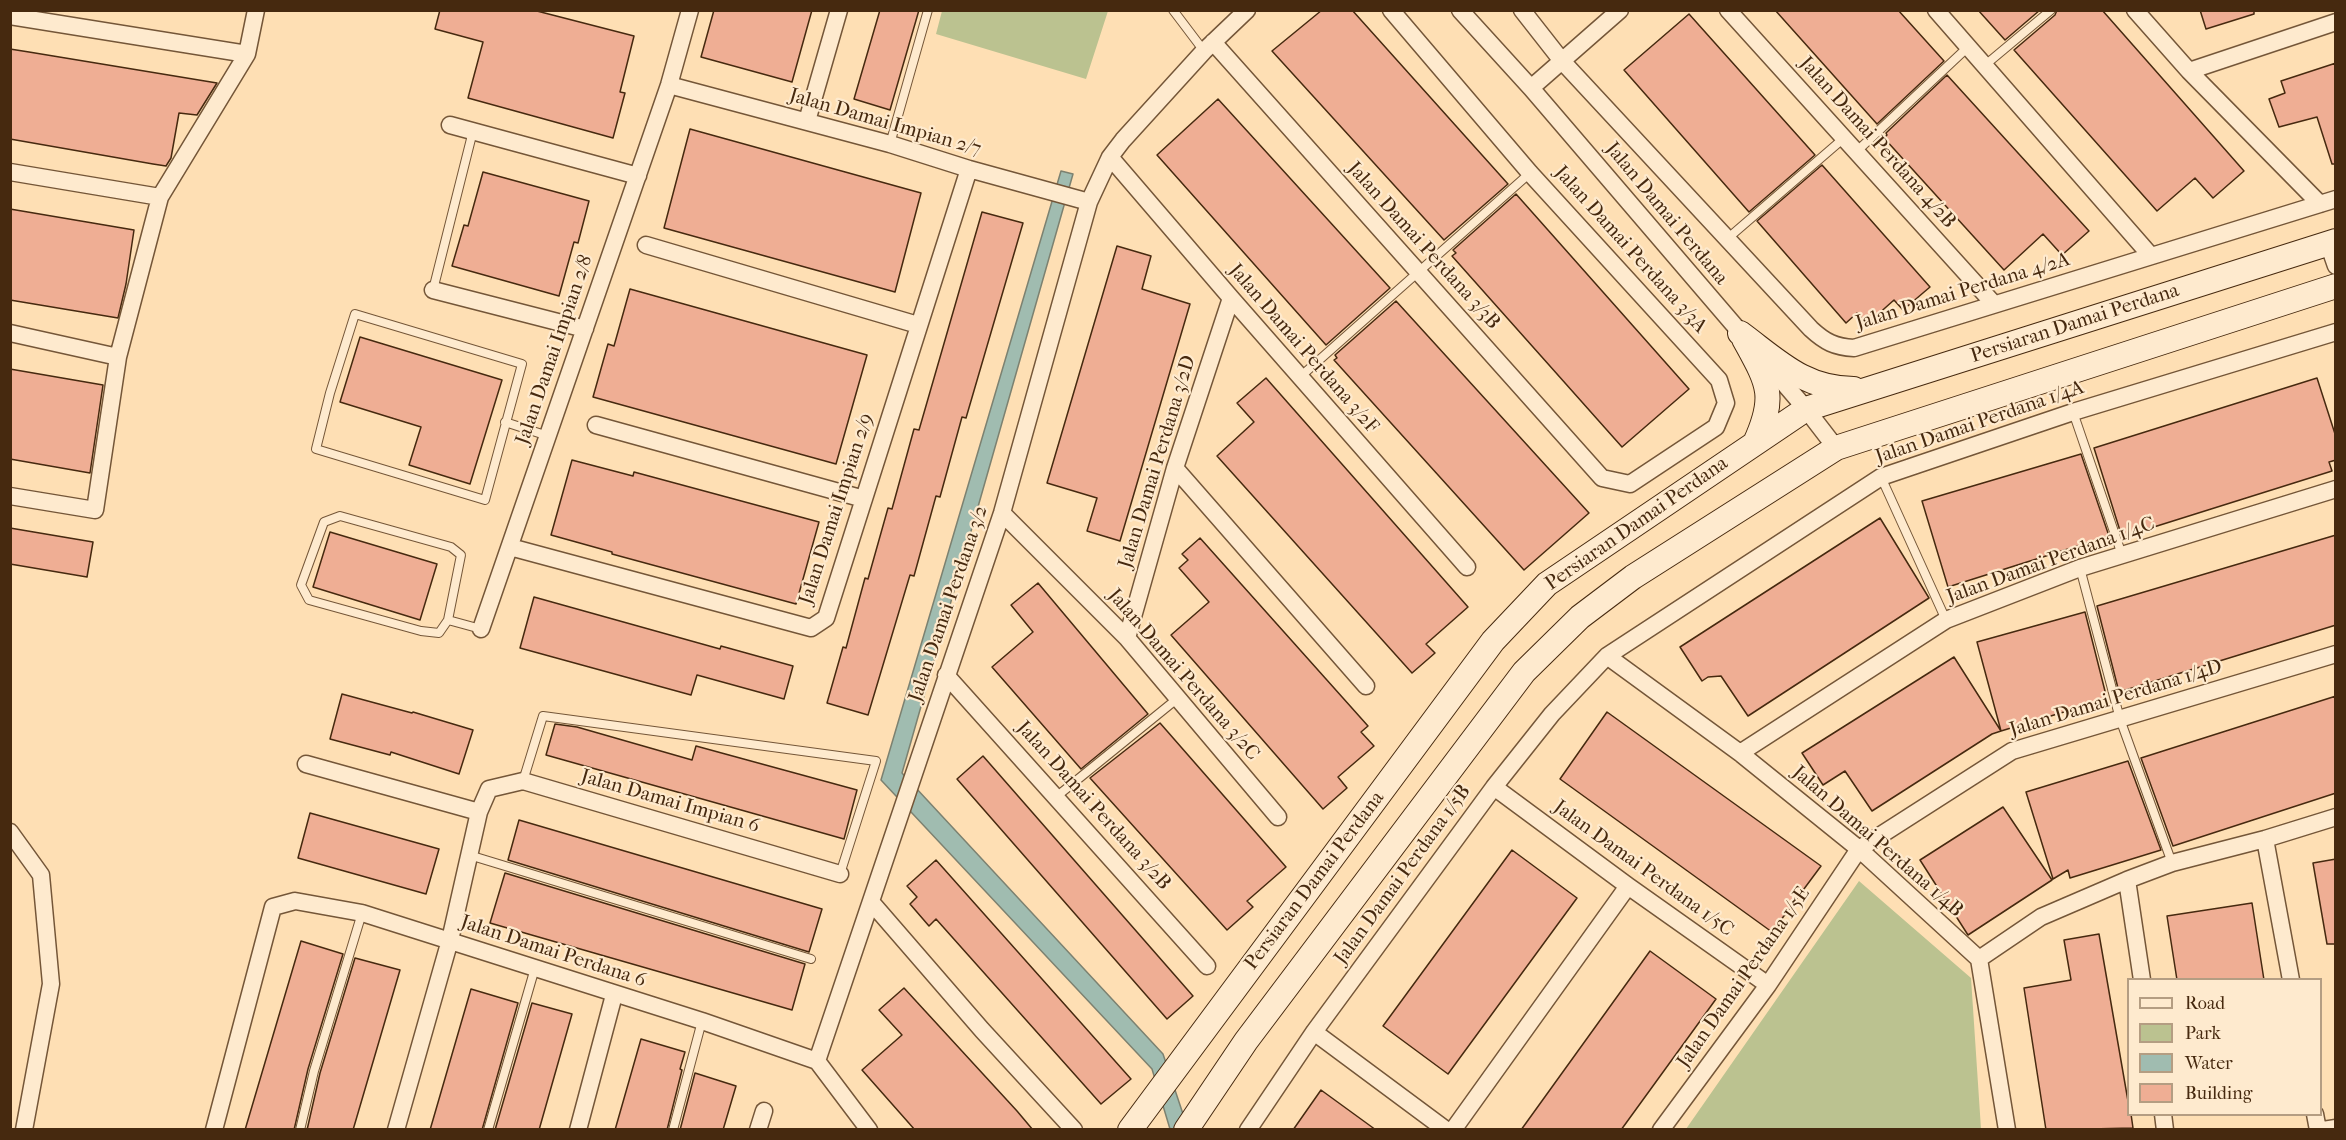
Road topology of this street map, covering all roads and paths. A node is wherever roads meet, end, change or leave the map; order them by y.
1 (256, 10) edge
2 (839, 10) edge
3 (928, 10) edge
4 (1173, 10) edge
5 (1247, 10) edge
6 (1391, 10) edge
7 (1460, 10) edge
8 (1522, 10) edge
9 (1620, 10) edge
10 (1728, 10) edge
11 (1936, 10) edge
12 (2051, 10) edge
13 (2134, 10) edge
14 (687, 11) edge
15 (10, 16) edge
16 (2336, 22) edge
17 (1208, 47) junction
18 (1968, 47) junction
19 (247, 54) junction
20 (1562, 61) junction
21 (1984, 66) junction
22 (2189, 71) junction
23 (669, 85) junction
24 (1531, 88) junction
25 (807, 121) junction
26 (450, 125) dead end
27 (474, 130) junction
28 (1844, 138) junction
29 (890, 144) junction
30 (1856, 152) junction
31 (1110, 157) junction
32 (969, 169) junction
33 (10, 172) edge
34 (1530, 173) junction
35 (638, 176) junction
36 (160, 197) junction
37 (1089, 202) junction
38 (2328, 202) edge
39 (1727, 239) junction
40 (646, 245) dead end
41 (2333, 250) edge
42 (2151, 256) junction
43 (1418, 272) junction
44 (2336, 286) edge
45 (433, 290) joint
46 (1231, 298) junction
47 (1994, 304) junction
48 (918, 325) junction
49 (585, 329) junction
50 (2336, 332) edge
51 (10, 333) edge
52 (1740, 333) junction
53 (118, 357) junction
54 (1300, 377) junction
55 (1868, 389) junction
56 (1806, 409) junction
57 (2073, 412) junction
58 (505, 422) junction
59 (596, 425) dead end
60 (548, 436) junction
61 (1755, 443) junction
62 (1836, 448) junction
63 (1175, 468) junction
64 (1881, 477) junction
65 (1602, 478) joint
66 (2336, 489) edge
67 (10, 496) edge
68 (864, 499) junction
69 (1002, 513) junction
70 (510, 547) junction
71 (2122, 555) junction
72 (1467, 567) dead end
73 (2080, 568) junction
74 (448, 620) junction
75 (1946, 620) junction
76 (481, 629) joint
77 (1127, 638) junction
78 (2336, 654) edge
79 (1606, 656) junction
80 (946, 675) junction
81 (1366, 686) dead end
82 (1178, 698) junction
83 (2120, 719) junction
84 (1740, 753) junction
85 (306, 764) dead end
86 (523, 781) junction
87 (1494, 787) junction
88 (1056, 797) junction
89 (479, 812) junction
90 (1278, 817) dead end
91 (2336, 817) edge
92 (10, 832) edge
93 (2265, 839) junction
94 (1859, 849) junction
95 (469, 855) junction
96 (2172, 863) junction
97 (840, 874) joint
98 (2127, 880) junction
99 (1628, 886) junction
100 (872, 903) junction
101 (362, 914) junction
102 (450, 940) junction
103 (810, 959) dead end
104 (1979, 959) junction
105 (1207, 966) dead end
106 (535, 968) junction
107 (2142, 978) edge
108 (2291, 978) edge
109 (1768, 985) junction
110 (614, 995) junction
111 (702, 1021) junction
112 (1314, 1032) junction
113 (817, 1061) junction
114 (764, 1111) dead end
115 (2336, 1128) edge
116 (24, 1130) edge
117 (213, 1130) edge
118 (300, 1130) edge
119 (396, 1130) edge
120 (488, 1130) edge
121 (578, 1130) edge
122 (673, 1130) edge
123 (758, 1130) edge
124 (869, 1130) edge
125 (1074, 1130) edge
126 (1130, 1130) edge
127 (1186, 1130) edge
128 (1248, 1130) edge
129 (1446, 1130) edge
130 (1453, 1130) edge
131 (1661, 1130) edge
132 (2007, 1130) edge
133 (2323, 1130) edge

1 - 19 street
2 - 25 street
3 - 29 lane
4 - 17 lane
5 - 17 street, Jalan Damai Perdana 3/2
6 - 34 street, Jalan Damai Perdana 3/3A
7 - 24 street, Jalan Damai Perdana
8 - 20 street, Jalan Damai Perdana 4/2A
9 - 20 street
10 - 28 street, Jalan Damai Perdana 4/2B
11 - 18 street
12 - 21 lane
13 - 22 street
14 - 23 street, Jalan Damai Impian 2/8
15 - 19 street
16 - 22 street
17 - 31 street, Jalan Damai Perdana 3/2
17 - 43 street, Jalan Damai Perdana 3/3B
18 - 21 street
18 - 30 lane
19 - 36 street
20 - 24 street
20 - 39 street, Jalan Damai Perdana 4/2A
21 - 42 street
22 - 38 street
23 - 25 street, Jalan Damai Impian 2/7
23 - 35 street, Jalan Damai Impian 2/8
24 - 52 street, Jalan Damai Perdana
25 - 29 street, Jalan Damai Impian 2/7
26 - 27 street
27 - 35 street
27 - 45 lane
28 - 30 street, Jalan Damai Perdana 4/2B
28 - 39 lane
29 - 32 street, Jalan Damai Impian 2/7
30 - 47 street, Jalan Damai Perdana 4/2B
31 - 37 street, Jalan Damai Perdana 3/2
31 - 46 street, Jalan Damai Perdana 3/2F
32 - 37 street, Jalan Damai Impian 2/7
32 - 48 street, Jalan Damai Impian 2/9
33 - 36 street
34 - 43 lane
34 - 65 street, Jalan Damai Perdana 3/3A
35 - 49 street, Jalan Damai Impian 2/8
36 - 53 street
37 - 69 street, Jalan Damai Perdana 3/2
38 - 42 street, Jalan Damai Perdana 4/2A
39 - 47 street, Jalan Damai Perdana 4/2A
40 - 48 street
41 - 55 main road, Persiaran Damai Perdana
42 - 47 street, Jalan Damai Perdana 4/2A
43 - 54 lane
43 - 65 street, Jalan Damai Perdana 3/3B
44 - 62 main road, Persiaran Damai Perdana
45 - 49 street
46 - 54 street, Jalan Damai Perdana 3/2F
46 - 63 street, Jalan Damai Perdana 3/2D
48 - 68 street, Jalan Damai Impian 2/9
49 - 60 street, Jalan Damai Impian 2/8
50 - 57 street, Jalan Damai Perdana 1/4A
51 - 53 street
52 - 55 main road
52 - 56 street, Jalan Damai Perdana
52 - 61 main road
53 - 67 street
54 - 72 street, Jalan Damai Perdana 3/2F
55 - 56 main road, Persiaran Damai Perdana
56 - 61 main road, Persiaran Damai Perdana
56 - 62 street, Jalan Damai Perdana
57 - 64 street, Jalan Damai Perdana 1/4A
57 - 71 lane
58 - 58 lane
58 - 60 lane
59 - 68 street
60 - 70 street, Jalan Damai Impian 2/8
61 - 126 main road, Persiaran Damai Perdana
62 - 127 main road, Persiaran Damai Perdana
63 - 77 street, Jalan Damai Perdana 3/2D
63 - 81 street
64 - 75 lane
64 - 79 street, Jalan Damai Perdana 1/4A
66 - 71 street, Jalan Damai Perdana 1/4C
68 - 70 street, Jalan Damai Impian 2/9
69 - 77 street, Jalan Damai Perdana 3/2C
69 - 80 street, Jalan Damai Perdana 3/2
70 - 76 street, Jalan Damai Impian 2/8
71 - 73 street, Jalan Damai Perdana 1/4C
73 - 75 street, Jalan Damai Perdana 1/4C
73 - 83 lane
74 - 74 lane
74 - 76 lane
75 - 84 street, Jalan Damai Perdana 1/4C
77 - 82 street, Jalan Damai Perdana 3/2C
78 - 83 street, Jalan Damai Perdana 1/4D
79 - 84 street, Jalan Damai Perdana 1/4B
79 - 87 street, Jalan Damai Perdana 1/5B
80 - 88 street, Jalan Damai Perdana 3/2B
80 - 100 street, Jalan Damai Perdana 3/2
82 - 88 lane
82 - 90 street, Jalan Damai Perdana 3/2C
83 - 94 street, Jalan Damai Perdana 1/4D
83 - 96 lane
84 - 94 street, Jalan Damai Perdana 1/4B
85 - 89 street
86 - 89 street, Jalan Damai Impian 6
86 - 97 street, Jalan Damai Impian 6
86 - 97 lane
87 - 99 street, Jalan Damai Perdana 1/5C
87 - 112 street, Jalan Damai Perdana 1/5B
88 - 105 street, Jalan Damai Perdana 3/2B
89 - 95 street
91 - 93 street
92 - 116 street
93 - 96 street
93 - 108 street
94 - 104 street, Jalan Damai Perdana 1/4B
94 - 109 street, Jalan Damai Perdana 1/5E
95 - 102 street
95 - 103 lane
96 - 98 street
98 - 104 street
98 - 107 street
99 - 109 street, Jalan Damai Perdana 1/5C
99 - 130 street
100 - 113 street, Jalan Damai Perdana 3/2
100 - 125 street
101 - 102 street, Jalan Damai Perdana 6
101 - 117 street, Jalan Damai Perdana 6
101 - 118 lane
102 - 106 street, Jalan Damai Perdana 6
102 - 119 street
104 - 132 street
106 - 110 street, Jalan Damai Perdana 6
106 - 120 lane
109 - 131 street, Jalan Damai Perdana 1/5E
110 - 111 street, Jalan Damai Perdana 6
110 - 121 street
111 - 113 street, Jalan Damai Perdana 6
111 - 122 lane
112 - 128 street, Jalan Damai Perdana 1/5B
112 - 129 street
113 - 124 street
114 - 123 street
115 - 133 street

